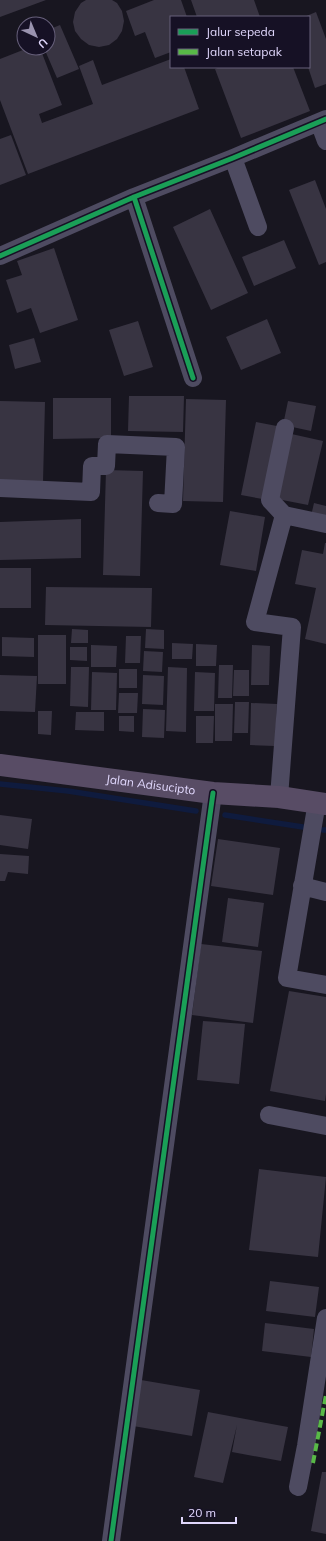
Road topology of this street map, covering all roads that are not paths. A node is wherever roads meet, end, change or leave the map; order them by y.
1 (322, 121) edge
2 (326, 141) edge
3 (233, 158) junction
4 (134, 196) junction
5 (258, 227) dead end
6 (0, 256) edge
7 (193, 378) dead end
8 (285, 428) dead end
9 (0, 488) edge
10 (158, 504) dead end
11 (284, 514) junction
12 (326, 524) edge
13 (0, 765) edge
14 (213, 793) junction
15 (279, 797) junction
16 (322, 803) edge
17 (302, 886) junction
18 (326, 892) edge
19 (326, 985) edge
20 (269, 1115) dead end
21 (326, 1126) edge
22 (326, 1318) edge
23 (326, 1395) edge
24 (313, 1463) dead end
25 (298, 1487) dead end
26 (111, 1541) edge

1 - 2 street
1 - 3 street
3 - 4 street
3 - 5 street
4 - 6 street
4 - 7 street
8 - 11 street
9 - 10 street
11 - 12 street
11 - 15 street
13 - 14 main road, Jalan Adisucipto
14 - 15 main road, Jalan Adisucipto
14 - 26 street
15 - 16 main road, Jalan Adisucipto
16 - 17 street
17 - 18 street
17 - 19 street
20 - 21 street
22 - 25 street
23 - 24 street

